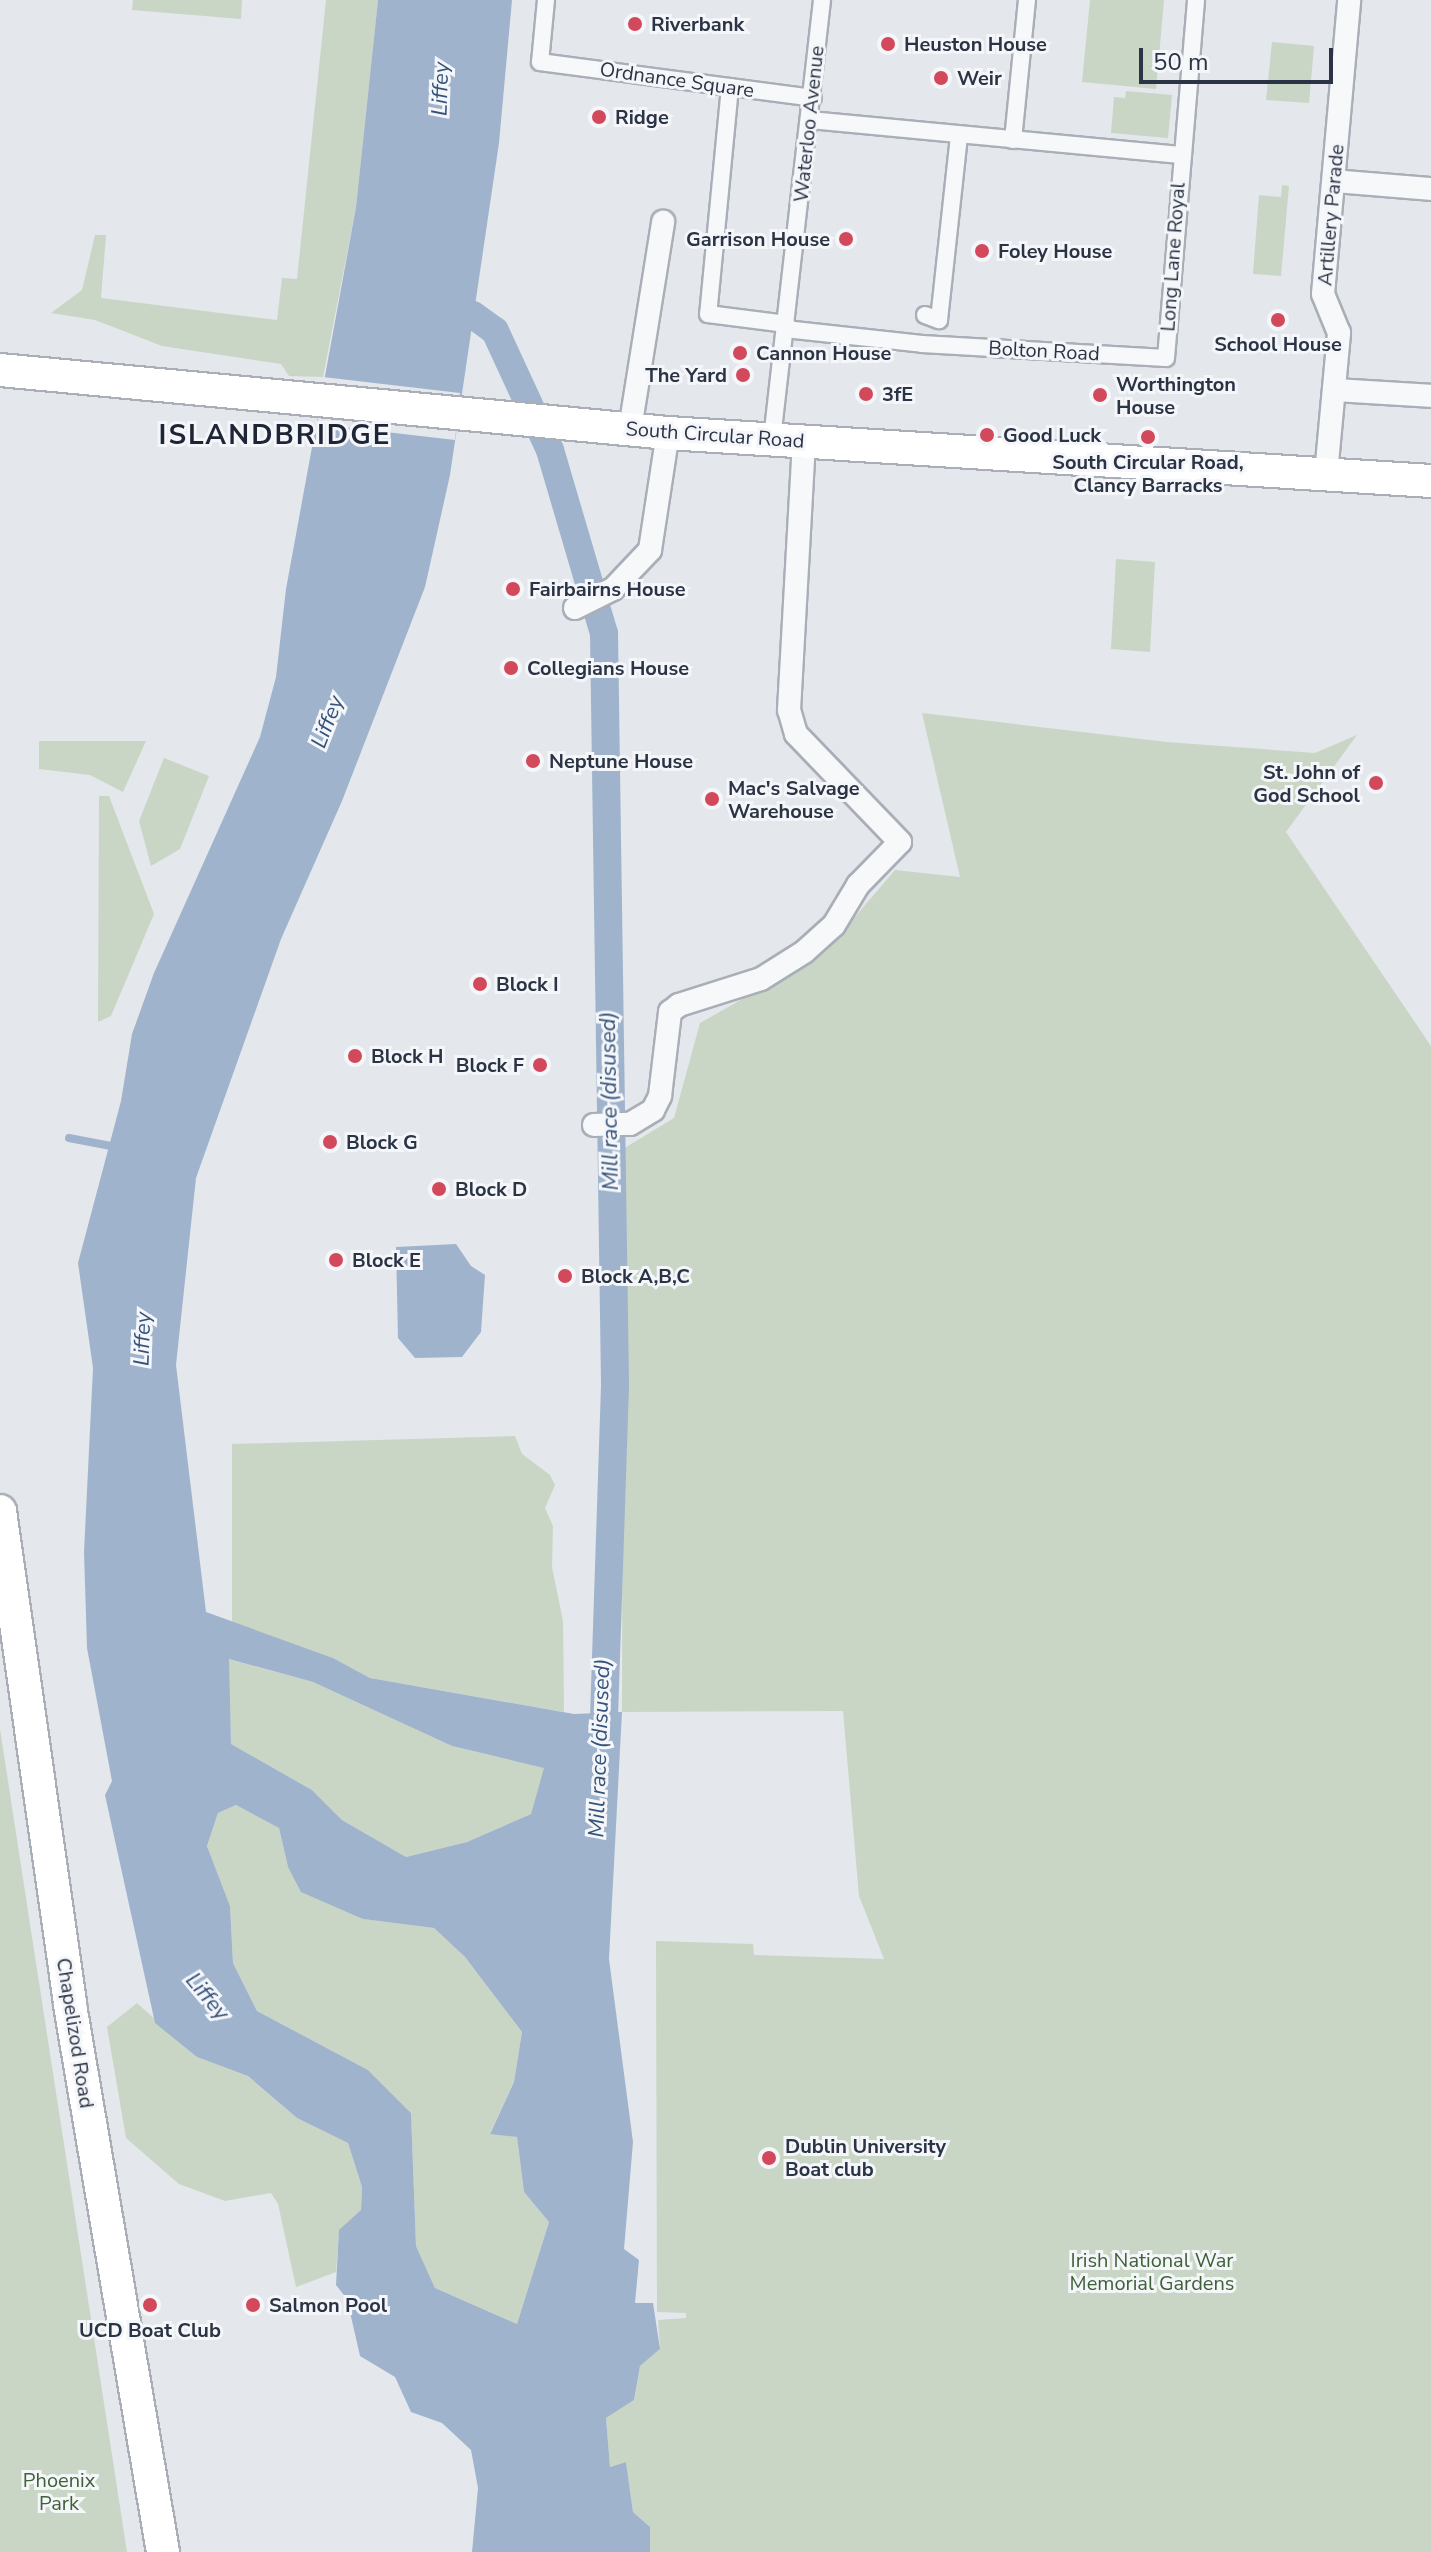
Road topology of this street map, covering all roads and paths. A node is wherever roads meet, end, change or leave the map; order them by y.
1 (546, 0) edge
2 (822, 0) edge
3 (1027, 0) edge
4 (1196, 0) edge
5 (1349, 0) edge
6 (730, 87) junction
7 (813, 98) junction
8 (810, 120) junction
9 (959, 135) junction
10 (1013, 140) junction
11 (1180, 155) junction
12 (1334, 181) junction
13 (1431, 189) edge
14 (663, 222) dead end
15 (925, 315) dead end
16 (786, 326) junction
17 (1166, 358) joint
18 (0, 370) edge
19 (1334, 390) junction
20 (1431, 396) edge
21 (630, 429) junction
22 (668, 433) junction
23 (772, 439) junction
24 (804, 441) junction
25 (1326, 474) junction
26 (1431, 481) edge
27 (575, 608) dead end
28 (594, 1125) dead end
29 (0, 1511) edge
30 (163, 2552) edge

1 - 6 street, Ordnance Square
2 - 7 street, Waterloo Avenue
3 - 10 street
4 - 11 street, Long Lane Royal
5 - 12 street, Artillery Parade
6 - 7 street, Ordnance Square
6 - 16 street, Bolton Road
7 - 8 street, Waterloo Avenue
8 - 9 street
8 - 16 street, Waterloo Avenue
9 - 10 street
9 - 15 street
10 - 11 street
11 - 17 street, Long Lane Royal
12 - 13 street
12 - 19 street, Artillery Parade
14 - 21 street
16 - 17 street, Bolton Road
16 - 23 street, Waterloo Avenue
18 - 21 main road, South Circular Road
19 - 20 street
19 - 25 street, Artillery Parade
21 - 22 main road, South Circular Road
22 - 23 main road, South Circular Road
22 - 27 street
23 - 24 main road, South Circular Road
24 - 25 main road, South Circular Road
24 - 28 street
25 - 26 main road, South Circular Road
29 - 30 main road, Chapelizod Road

